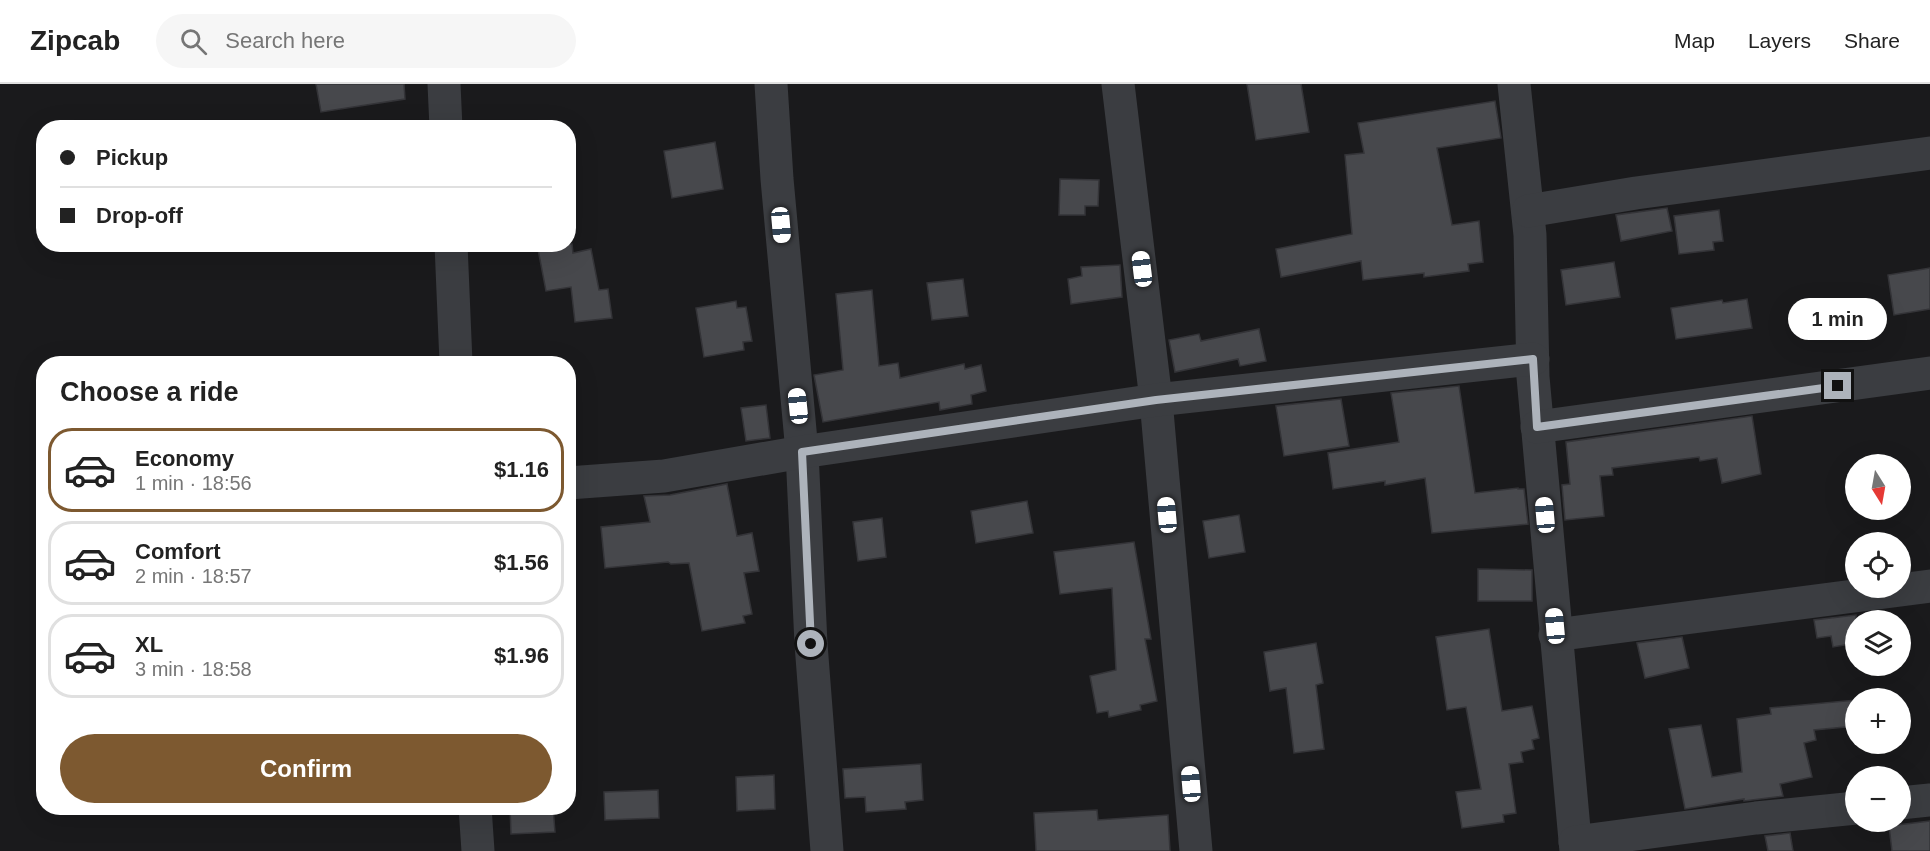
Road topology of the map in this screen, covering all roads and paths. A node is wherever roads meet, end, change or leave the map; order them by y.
1 (444, 84) edge
2 (771, 84) edge
3 (1118, 84) edge
4 (1514, 84) edge
5 (446, 120) edge
6 (1930, 153) edge
7 (1528, 211) junction
8 (451, 252) edge
9 (456, 356) edge
10 (1533, 359) junction
11 (1930, 373) edge
12 (1156, 400) junction
13 (1537, 427) junction
14 (802, 452) junction
15 (576, 482) edge
16 (1930, 586) edge
17 (1555, 635) junction
18 (1930, 800) edge
19 (1911, 802) edge
20 (1845, 809) edge
21 (476, 815) edge
22 (1575, 846) edge
23 (478, 851) edge
24 (827, 851) edge
25 (1196, 851) edge

1 - 5 street
2 - 14 street
3 - 12 street
4 - 7 street
6 - 7 street
7 - 10 street
8 - 9 street
10 - 12 street
10 - 13 street
11 - 13 street
12 - 14 street
12 - 25 street
13 - 17 street
14 - 15 street
14 - 24 street
16 - 17 street
17 - 22 street
18 - 19 street
20 - 22 street
21 - 23 street

